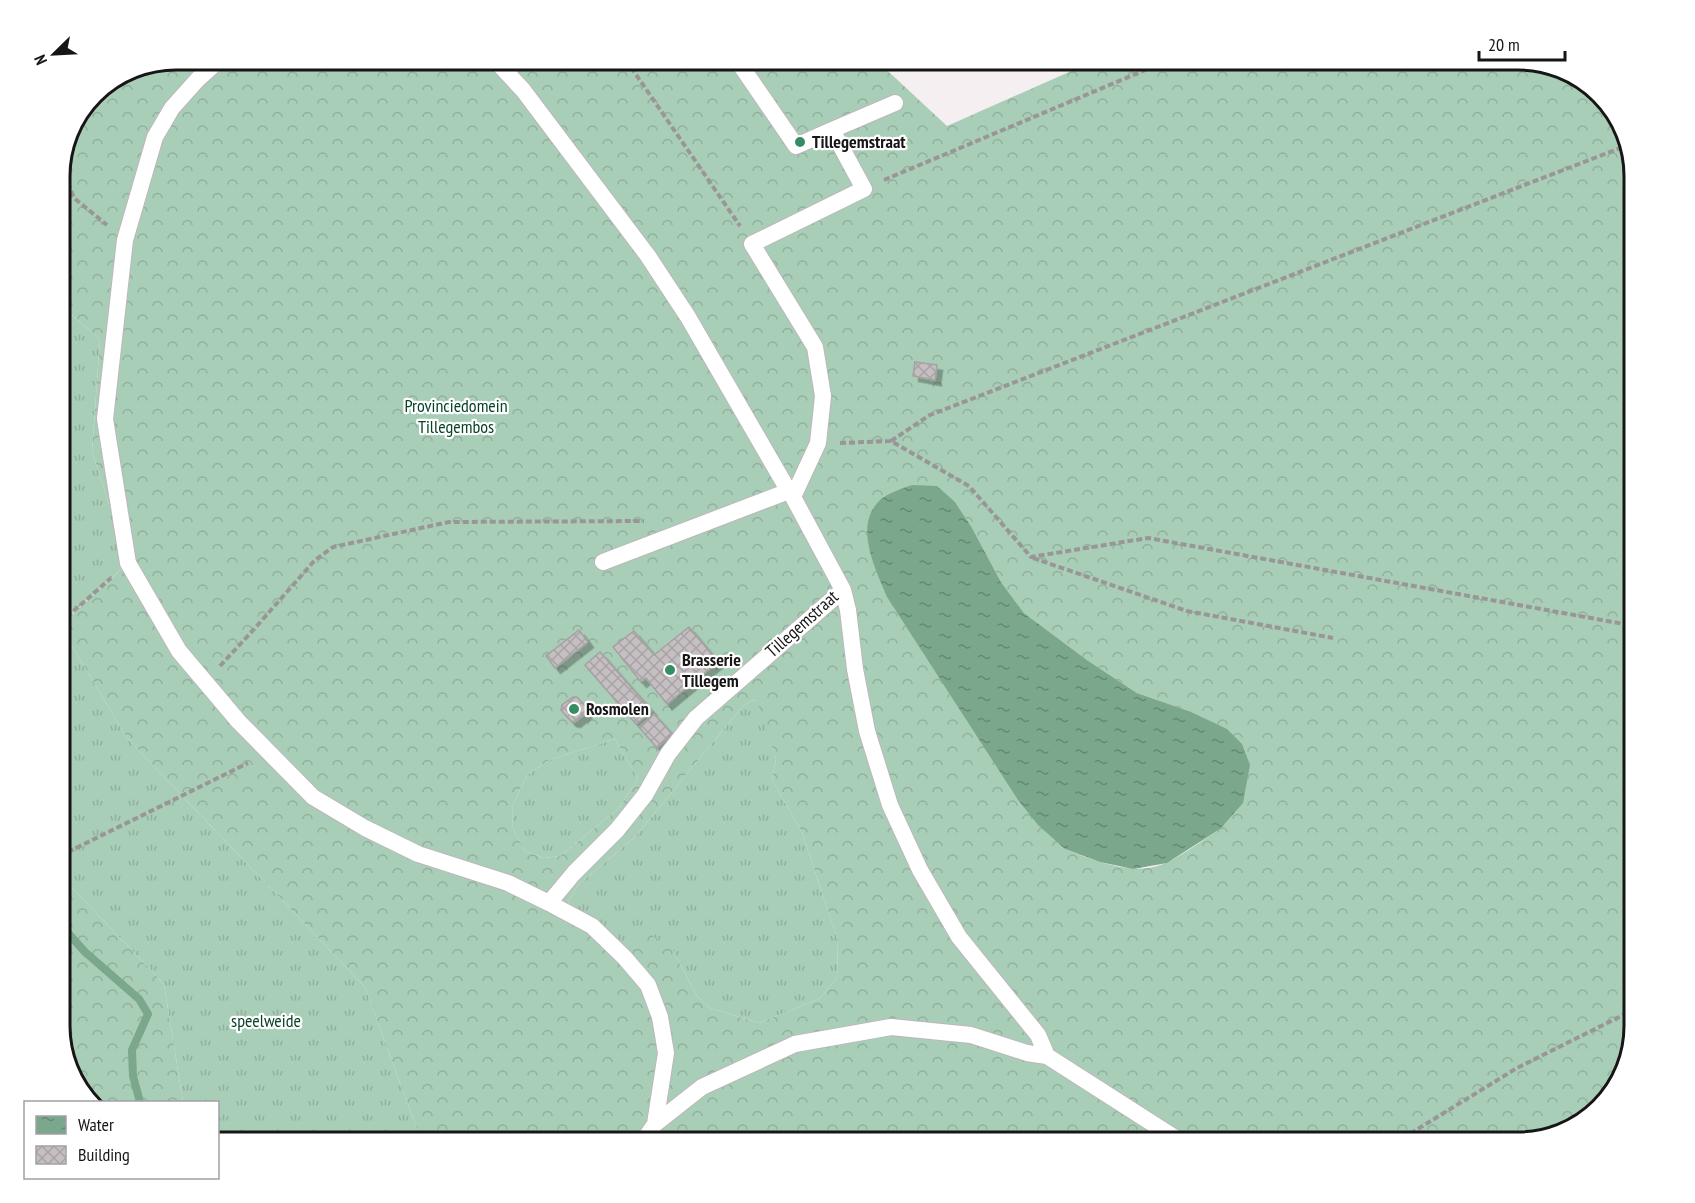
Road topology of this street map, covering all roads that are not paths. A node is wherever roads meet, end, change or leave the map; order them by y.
1 (208, 70) edge
2 (504, 70) edge
3 (744, 70) edge
4 (896, 103) dead end
5 (832, 130) junction
6 (791, 494) junction
7 (603, 562) dead end
8 (843, 590) junction
9 (549, 903) junction
10 (1047, 1056) junction
11 (655, 1124) junction
12 (650, 1132) edge
13 (1166, 1132) edge

1 - 9 lane
2 - 6 lane, Tillegemstraat
3 - 5 lane
4 - 5 lane
5 - 6 lane
6 - 7 lane
6 - 8 lane, Tillegemstraat
8 - 9 lane, Tillegemstraat
8 - 10 lane
9 - 11 lane
10 - 11 lane
10 - 13 lane
11 - 12 lane

